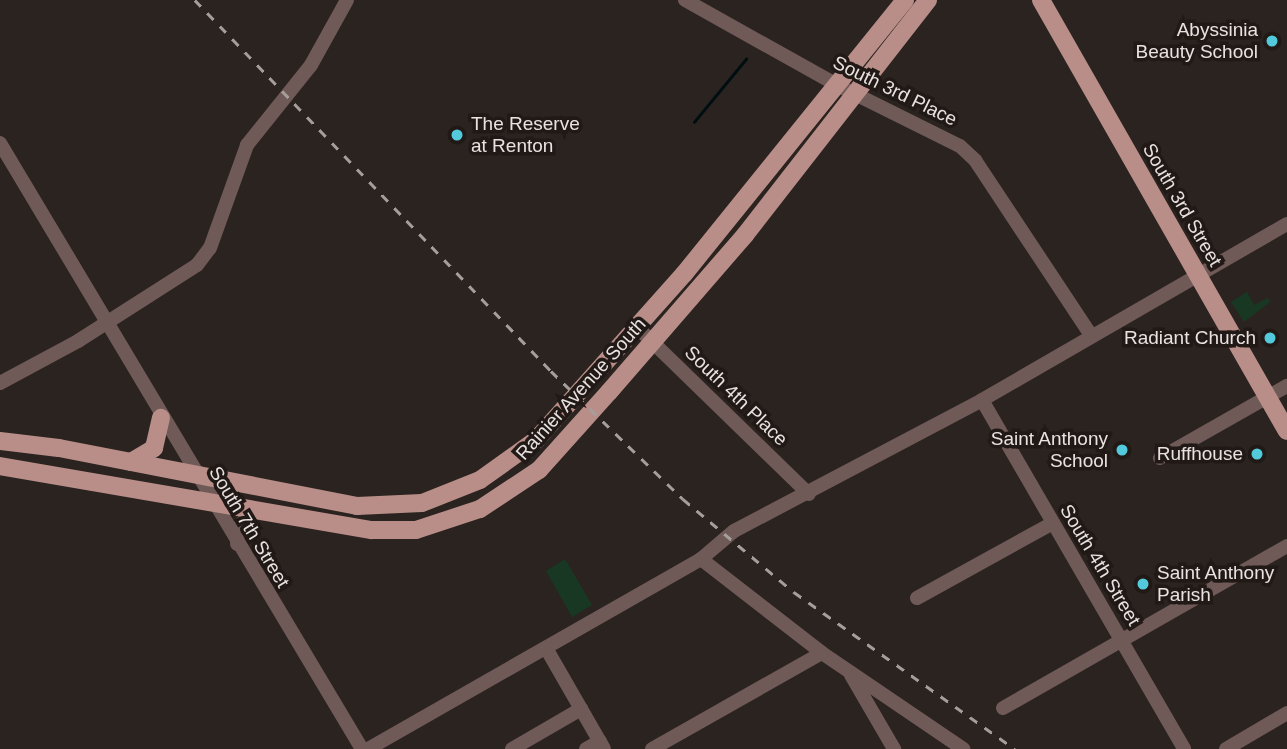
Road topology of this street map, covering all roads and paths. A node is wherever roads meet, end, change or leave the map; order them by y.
1 (347, 0) edge
2 (685, 0) edge
3 (905, 0) edge
4 (928, 0) edge
5 (1041, 0) edge
6 (837, 85) junction
7 (857, 95) junction
8 (0, 144) edge
9 (1287, 224) edge
10 (1198, 275) junction
11 (105, 324) junction
12 (636, 326) junction
13 (1091, 335) junction
14 (652, 343) junction
15 (0, 383) edge
16 (1287, 386) edge
17 (1268, 397) junction
18 (986, 407) junction
19 (161, 418) junction
20 (1287, 431) edge
21 (0, 441) edge
22 (1160, 458) dead end
23 (131, 462) junction
24 (0, 466) edge
25 (197, 477) junction
26 (809, 494) junction
27 (211, 501) junction
28 (253, 509) junction
29 (1053, 523) junction
30 (237, 544) junction
31 (1287, 546) edge
32 (701, 559) junction
33 (917, 598) dead end
34 (1122, 640) junction
35 (546, 648) junction
36 (822, 653) junction
37 (849, 671) junction
38 (1003, 708) dead end
39 (581, 709) junction
40 (1287, 713) edge
41 (602, 745) edge
42 (954, 747) edge
43 (362, 749) edge
44 (368, 749) edge
45 (512, 749) edge
46 (586, 749) edge
47 (652, 749) edge
48 (894, 749) edge
49 (1184, 749) edge
50 (1226, 749) edge

1 - 11 street
2 - 6 street, South 3rd Place
3 - 6 main road, Rainier Avenue South
4 - 7 main road, Rainier Avenue South
5 - 10 main road, South 3rd Street
6 - 7 street, South 3rd Place
6 - 12 main road, Rainier Avenue South
7 - 13 street, South 3rd Place
7 - 14 main road, Rainier Avenue South
8 - 11 street, South 7th Street
9 - 10 street
10 - 13 street
10 - 17 main road, South 3rd Street
11 - 15 street
11 - 19 street, South 7th Street
12 - 14 street, South 4th Place
12 - 25 main road, Rainier Avenue South
13 - 18 street
14 - 26 street, South 4th Place
14 - 28 main road, Rainier Avenue South
16 - 17 street
17 - 20 main road, South 3rd Street
17 - 22 street
18 - 26 street
18 - 29 street, South 4th Street
19 - 23 main road
19 - 25 street, South 7th Street
21 - 23 main road, Rainier Avenue South
23 - 25 main road, Rainier Avenue South
24 - 27 main road, Rainier Avenue South
25 - 27 street, South 7th Street
26 - 32 street
27 - 28 main road, Rainier Avenue South
27 - 30 street, South 7th Street
28 - 30 street
29 - 33 street
29 - 34 street, South 4th Street
30 - 43 street, South 7th Street
31 - 34 street
32 - 35 street
32 - 36 street
34 - 38 street
34 - 49 street, South 4th Street
35 - 39 street
35 - 44 street
36 - 37 street
36 - 47 street
37 - 42 street
37 - 48 street
39 - 41 street
39 - 45 street
40 - 50 street
41 - 46 street

